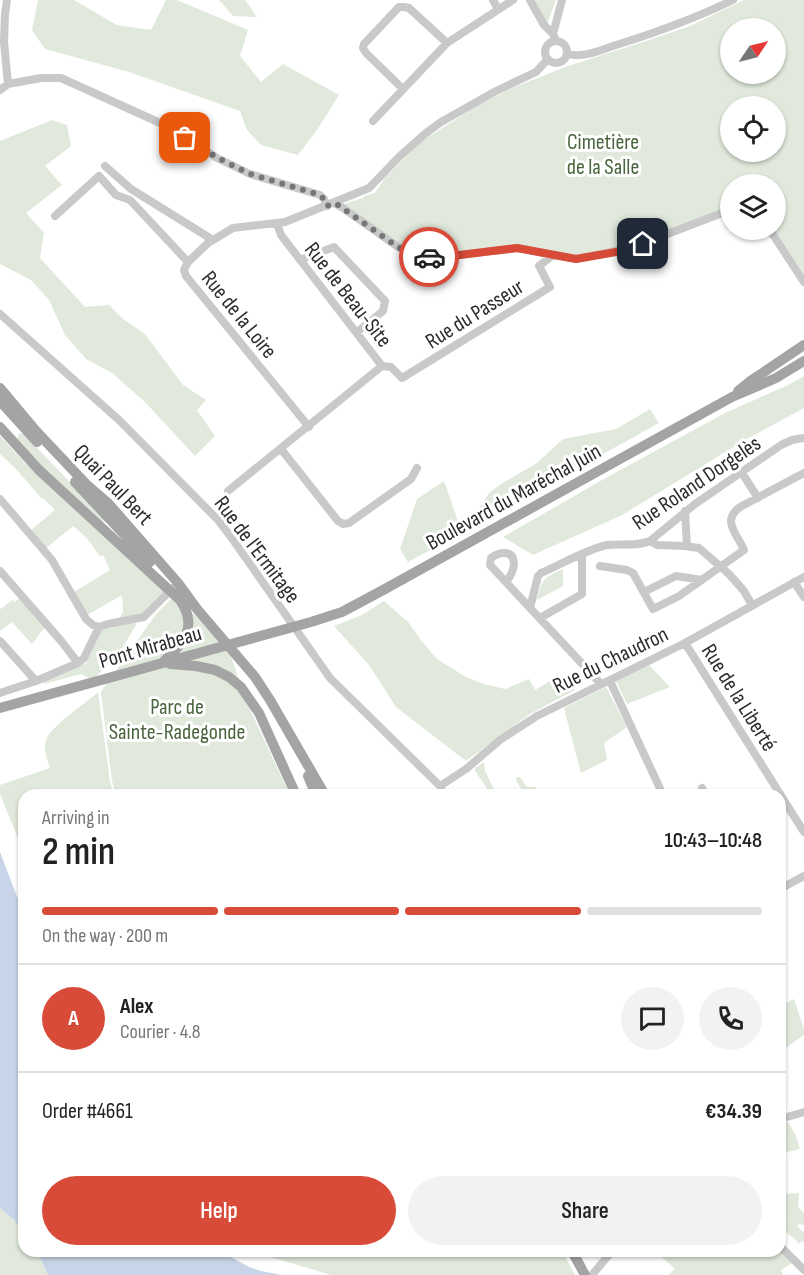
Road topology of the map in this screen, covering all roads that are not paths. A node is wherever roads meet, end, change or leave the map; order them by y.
1 (8, 0) edge
2 (493, 0) edge
3 (513, 0) edge
4 (530, 0) edge
5 (562, 0) edge
6 (733, 0) edge
7 (498, 9) junction
8 (554, 37) junction
9 (447, 44) junction
10 (568, 54) junction
11 (548, 59) junction
12 (8, 84) junction
13 (0, 90) edge
14 (403, 90) junction
15 (373, 120) dead end
16 (105, 166) dead end
17 (331, 205) junction
18 (720, 214) edge
19 (55, 216) dead end
20 (277, 224) junction
21 (213, 240) junction
22 (777, 240) edge
23 (553, 255) junction
24 (300, 260) junction
25 (188, 261) junction
26 (804, 282) edge
27 (0, 314) edge
28 (357, 332) junction
29 (804, 345) edge
30 (804, 361) edge
31 (382, 366) junction
32 (0, 388) edge
33 (732, 397) junction
34 (0, 402) edge
35 (19, 423) junction
36 (0, 427) edge
37 (309, 427) junction
38 (36, 431) junction
39 (7, 436) junction
40 (804, 438) edge
41 (281, 449) junction
42 (417, 468) dead end
43 (742, 473) junction
44 (804, 473) edge
45 (228, 491) dead end
46 (758, 498) junction
47 (0, 499) edge
48 (685, 512) junction
49 (650, 541) junction
50 (687, 546) junction
51 (582, 555) junction
52 (600, 566) dead end
53 (721, 567) junction
54 (0, 571) edge
55 (804, 577) edge
56 (702, 580) junction
57 (506, 582) dead end
58 (795, 582) junction
59 (176, 585) junction
60 (644, 592) junction
61 (804, 597) edge
62 (752, 605) junction
63 (530, 608) junction
64 (540, 618) junction
65 (311, 622) joint
66 (99, 627) junction
67 (0, 641) edge
68 (685, 643) junction
69 (78, 663) junction
70 (160, 664) junction
71 (36, 681) junction
72 (605, 683) junction
73 (0, 693) edge
74 (0, 708) edge
75 (298, 751) junction
76 (440, 786) junction
77 (293, 789) edge
78 (314, 789) edge
79 (322, 789) edge
80 (441, 789) edge
81 (660, 789) edge
82 (777, 789) edge
83 (786, 803) edge
84 (804, 832) edge
85 (804, 876) edge
86 (786, 886) edge
87 (804, 1112) edge
88 (786, 1117) edge
89 (786, 1252) edge
90 (575, 1257) edge
91 (607, 1257) edge
92 (804, 1270) edge
93 (585, 1275) edge
94 (592, 1275) edge

1 - 12 street
2 - 7 street
3 - 7 street
4 - 8 street
5 - 8 street
6 - 10 street
7 - 9 street
8 - 10 street
8 - 11 street
9 - 14 street
9 - 14 street
10 - 11 street
11 - 17 street, Rue de la Loire
12 - 13 street
12 - 17 street
14 - 15 street
16 - 21 street
17 - 20 street, Rue de la Loire
17 - 23 street
18 - 23 street
19 - 25 street
20 - 21 street, Rue de la Loire
20 - 24 street, Rue de Beau-Site
21 - 25 street, Rue de la Loire
22 - 26 street
23 - 31 street, Rue du Passeur
24 - 28 street, Rue de Beau-Site
24 - 28 street
25 - 37 street, Rue de la Loire
27 - 76 street, Rue de l'Ermitage
28 - 31 street, Rue de Beau-Site
29 - 33 main road, Boulevard du Maréchal Juin
30 - 33 main road, Boulevard du Maréchal Juin
31 - 37 street, Rue de Beau-Site
32 - 38 main road, Quai Paul Bert
33 - 65 main road, Boulevard du Maréchal Juin
34 - 35 main road, Quai Paul Bert
35 - 38 main road
35 - 39 main road
35 - 59 main road, Quai Paul Bert
36 - 39 main road
37 - 41 street
38 - 59 main road, Quai Paul Bert
39 - 70 main road
40 - 43 street, Rue Roland Dorgelès
41 - 42 street
41 - 45 street
43 - 46 street
43 - 48 street, Rue Roland Dorgelès
44 - 46 street
46 - 53 street
47 - 66 street
48 - 49 street, Rue Roland Dorgelès
48 - 50 street
49 - 50 street
49 - 51 street, Rue Roland Dorgelès
50 - 53 street
51 - 63 street, Rue Roland Dorgelès
51 - 64 street
52 - 60 street
53 - 56 street
53 - 62 street
54 - 69 street
55 - 58 street, Rue du Chaudron
56 - 60 street
56 - 60 street
57 - 63 street
58 - 61 street
58 - 62 street, Rue du Chaudron
59 - 66 street
59 - 75 main road, Quai Paul Bert
62 - 68 street, Rue du Chaudron
63 - 64 street
64 - 72 street
65 - 70 main road, Pont Mirabeau
66 - 69 street
67 - 71 street
68 - 72 street, Rue du Chaudron
68 - 82 street, Rue de la Liberté
69 - 71 street
70 - 74 main road, Pont Mirabeau
70 - 77 main road
71 - 73 street
72 - 76 street, Rue du Chaudron
72 - 81 street
75 - 78 main road, Quai Paul Bert
75 - 79 main road, Quai Paul Bert
76 - 80 street, Rue de l'Ermitage
83 - 84 street, Rue de la Liberté
85 - 86 street
87 - 88 street
89 - 92 street
90 - 93 main road
91 - 94 street

